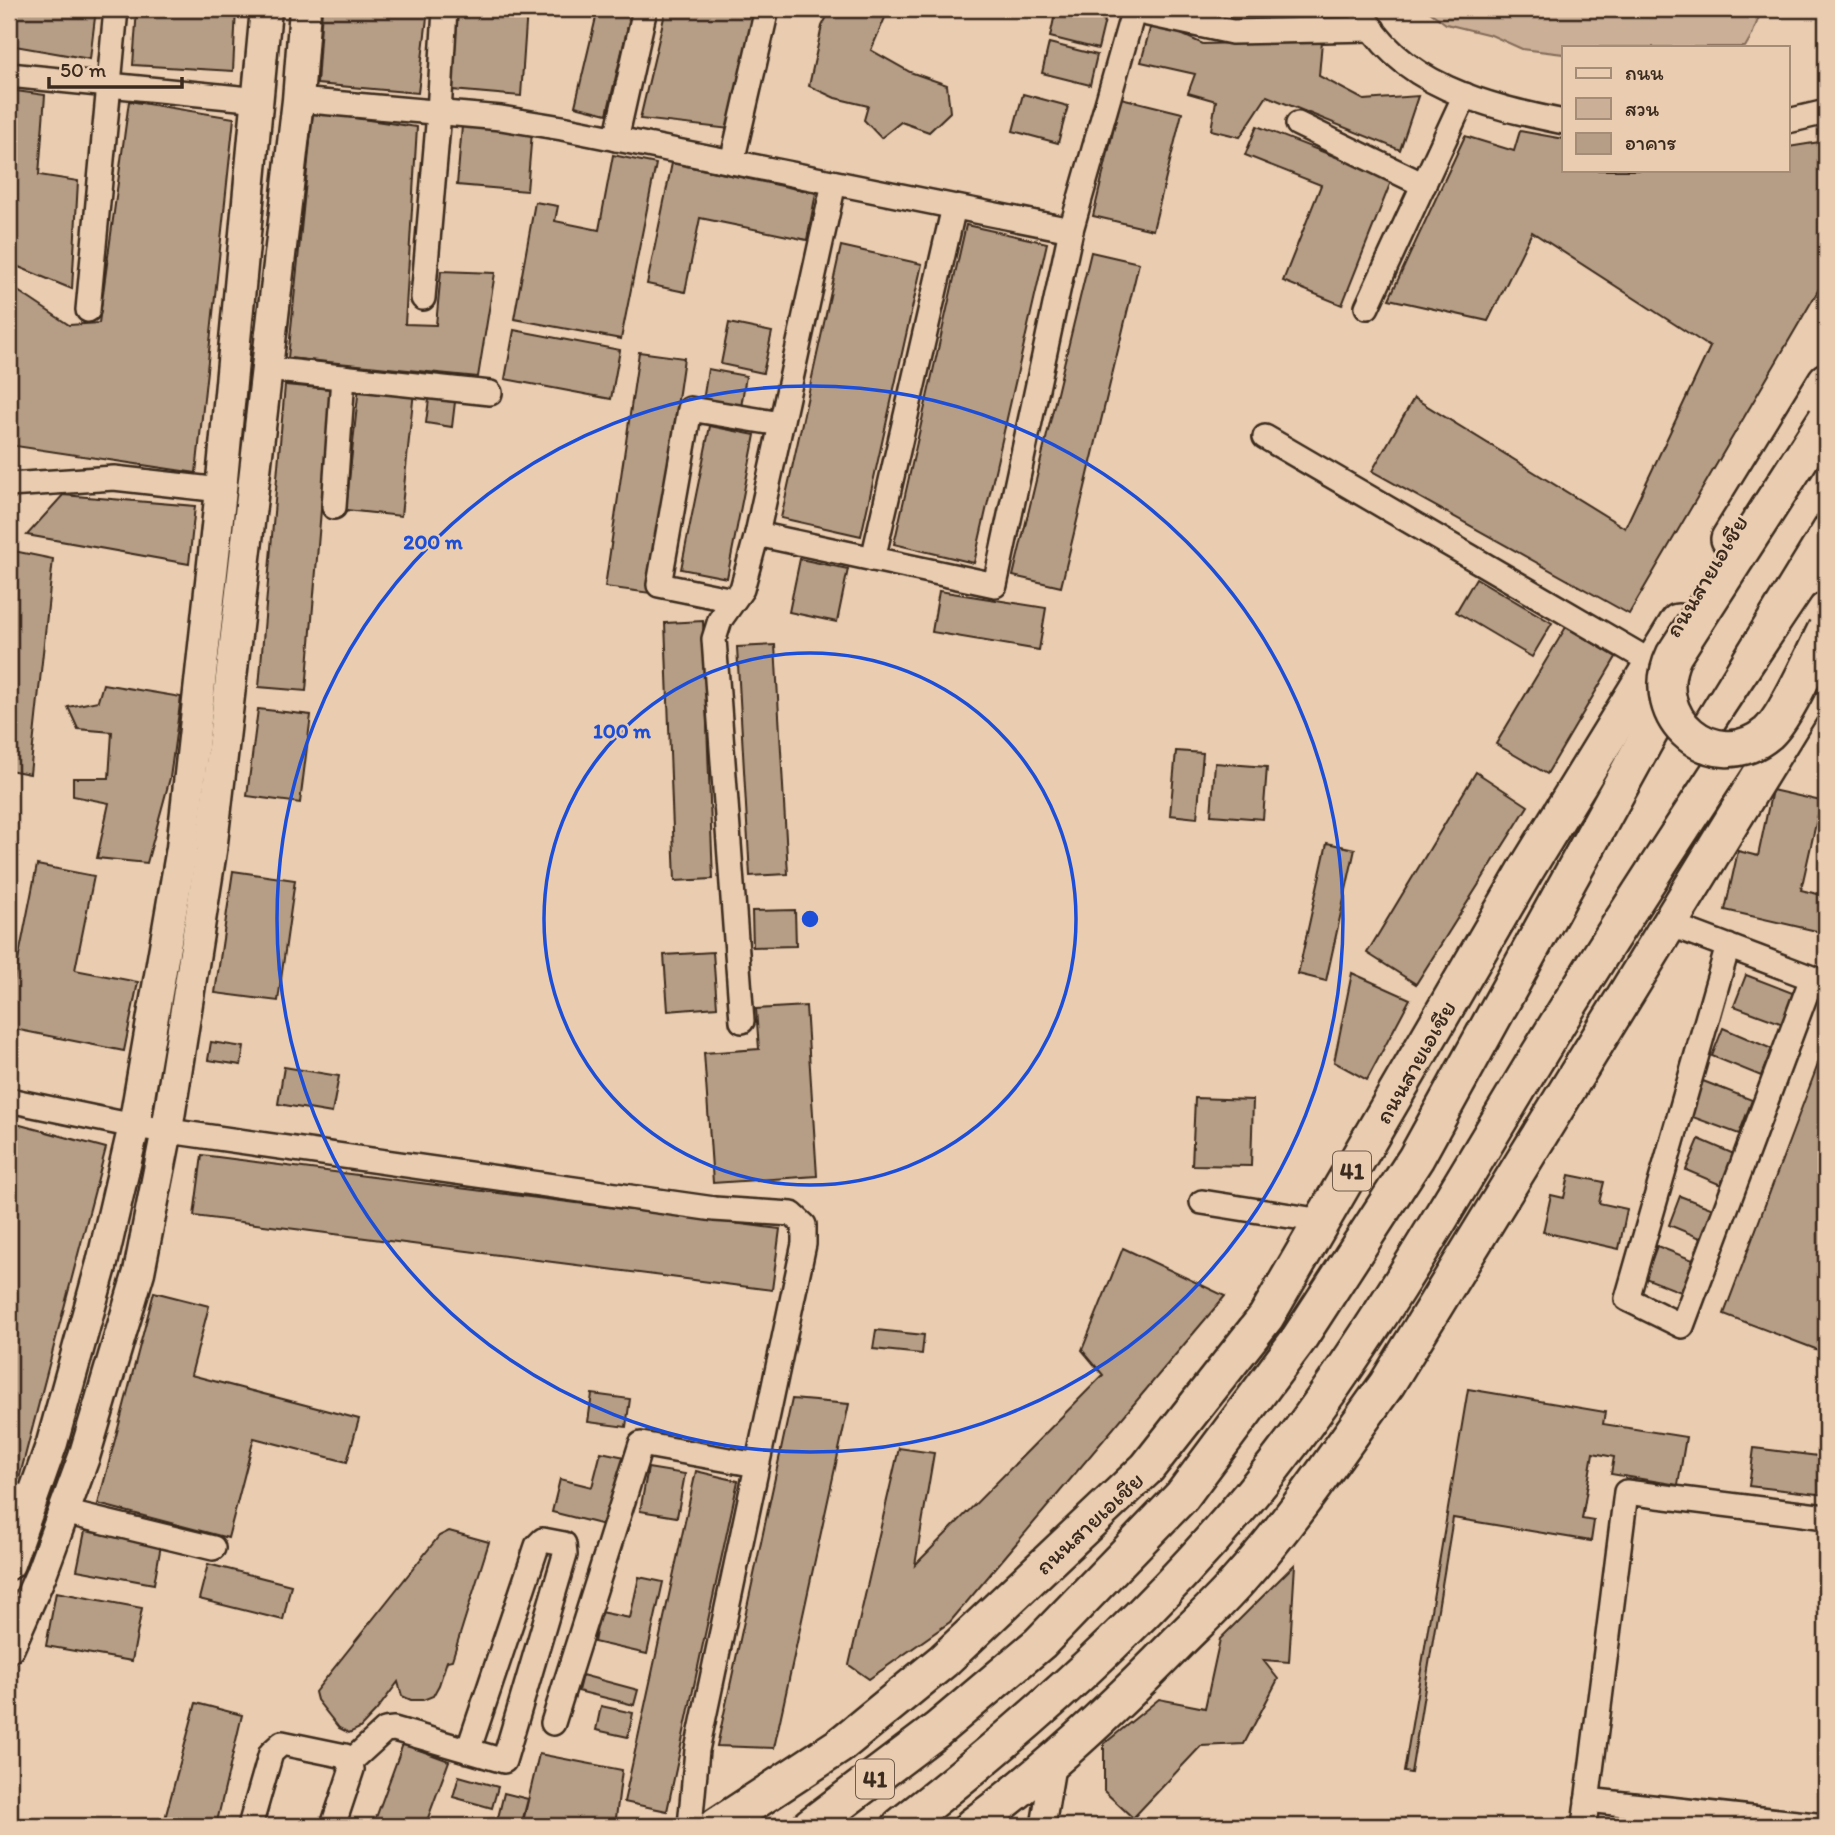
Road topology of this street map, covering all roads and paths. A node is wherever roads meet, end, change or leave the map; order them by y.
1 (116, 9) edge
2 (266, 9) edge
3 (305, 9) edge
4 (445, 9) edge
5 (645, 9) edge
6 (767, 9) edge
7 (1360, 9) edge
8 (1134, 10) edge
9 (1373, 29) junction
10 (9, 75) edge
11 (109, 85) junction
12 (1465, 95) junction
13 (259, 100) junction
14 (298, 100) junction
15 (1826, 112) edge
16 (439, 113) junction
17 (1562, 121) edge
18 (1790, 121) edge
19 (1298, 124) dead end
20 (616, 139) junction
21 (732, 162) junction
22 (834, 183) junction
23 (1423, 186) junction
24 (954, 207) junction
25 (1071, 230) junction
26 (423, 298) dead end
27 (1367, 307) dead end
28 (88, 310) dead end
29 (267, 369) junction
30 (343, 377) junction
31 (1826, 380) edge
32 (490, 393) dead end
33 (1826, 407) edge
34 (1826, 419) edge
35 (781, 425) junction
36 (1265, 437) dead end
37 (1826, 466) edge
38 (9, 485) edge
39 (221, 490) junction
40 (334, 507) dead end
41 (757, 534) junction
42 (873, 559) junction
43 (1826, 588) edge
44 (733, 600) junction
45 (1826, 610) edge
46 (1826, 629) edge
47 (1653, 663) junction
48 (1826, 664) edge
49 (1816, 705) edge
50 (1743, 734) junction
51 (1560, 898) junction
52 (1669, 924) junction
53 (1728, 946) junction
54 (742, 1021) dead end
55 (9, 1100) edge
56 (134, 1126) junction
57 (167, 1130) junction
58 (1202, 1202) dead end
59 (1322, 1222) junction
60 (757, 1465) junction
61 (20, 1497) edge
62 (64, 1512) junction
63 (1826, 1517) edge
64 (213, 1548) dead end
65 (9, 1564) edge
66 (9, 1647) edge
67 (553, 1723) dead end
68 (468, 1751) junction
69 (1054, 1761) junction
70 (349, 1763) junction
71 (1587, 1800) junction
72 (250, 1826) edge
73 (333, 1826) edge
74 (690, 1826) edge
75 (717, 1826) edge
76 (810, 1826) edge
77 (900, 1826) edge
78 (972, 1826) edge
79 (1043, 1826) edge
80 (1584, 1826) edge
81 (1825, 1826) edge

1 - 11 street
2 - 13 main road
3 - 14 main road
4 - 16 street
5 - 20 street
6 - 21 street
7 - 9 street
8 - 9 street
8 - 25 street
9 - 12 street
10 - 11 street
11 - 13 street
11 - 28 street
12 - 17 street
12 - 23 street
13 - 39 main road
14 - 16 street
14 - 29 main road
15 - 18 street
16 - 20 street
16 - 26 street
19 - 23 street
20 - 21 street
21 - 22 street
22 - 24 street
22 - 35 street
23 - 27 street
24 - 25 street
24 - 42 street
25 - 42 street
29 - 30 street
29 - 57 main road
30 - 32 street
30 - 40 street
31 - 47 highway, ถนนสายเอเชีย / 41
33 - 51 highway, ถนนสายเอเชีย / 41
34 - 46 highway, bridge
35 - 41 street
35 - 44 street
36 - 47 street
37 - 51 highway
38 - 39 street
39 - 56 main road
41 - 42 street
41 - 44 street
43 - 50 highway
44 - 54 street
45 - 50 highway
47 - 59 highway, ถนนสายเอเชีย / 41
48 - 49 highway
49 - 52 highway
50 - 77 highway
51 - 76 highway, ถนนสายเอเชีย / 41
52 - 53 street
52 - 69 highway
53 - 53 street
55 - 56 street
56 - 57 street
56 - 61 main road
57 - 60 street
57 - 62 main road
58 - 59 street
59 - 75 highway, ถนนสายเอเชีย / 41
60 - 67 street
60 - 74 street
61 - 65 main road
62 - 64 street
62 - 66 main road
63 - 71 street
68 - 68 street
68 - 70 street
69 - 78 highway
69 - 79 street
70 - 72 street
70 - 73 street
71 - 80 street
71 - 81 street

